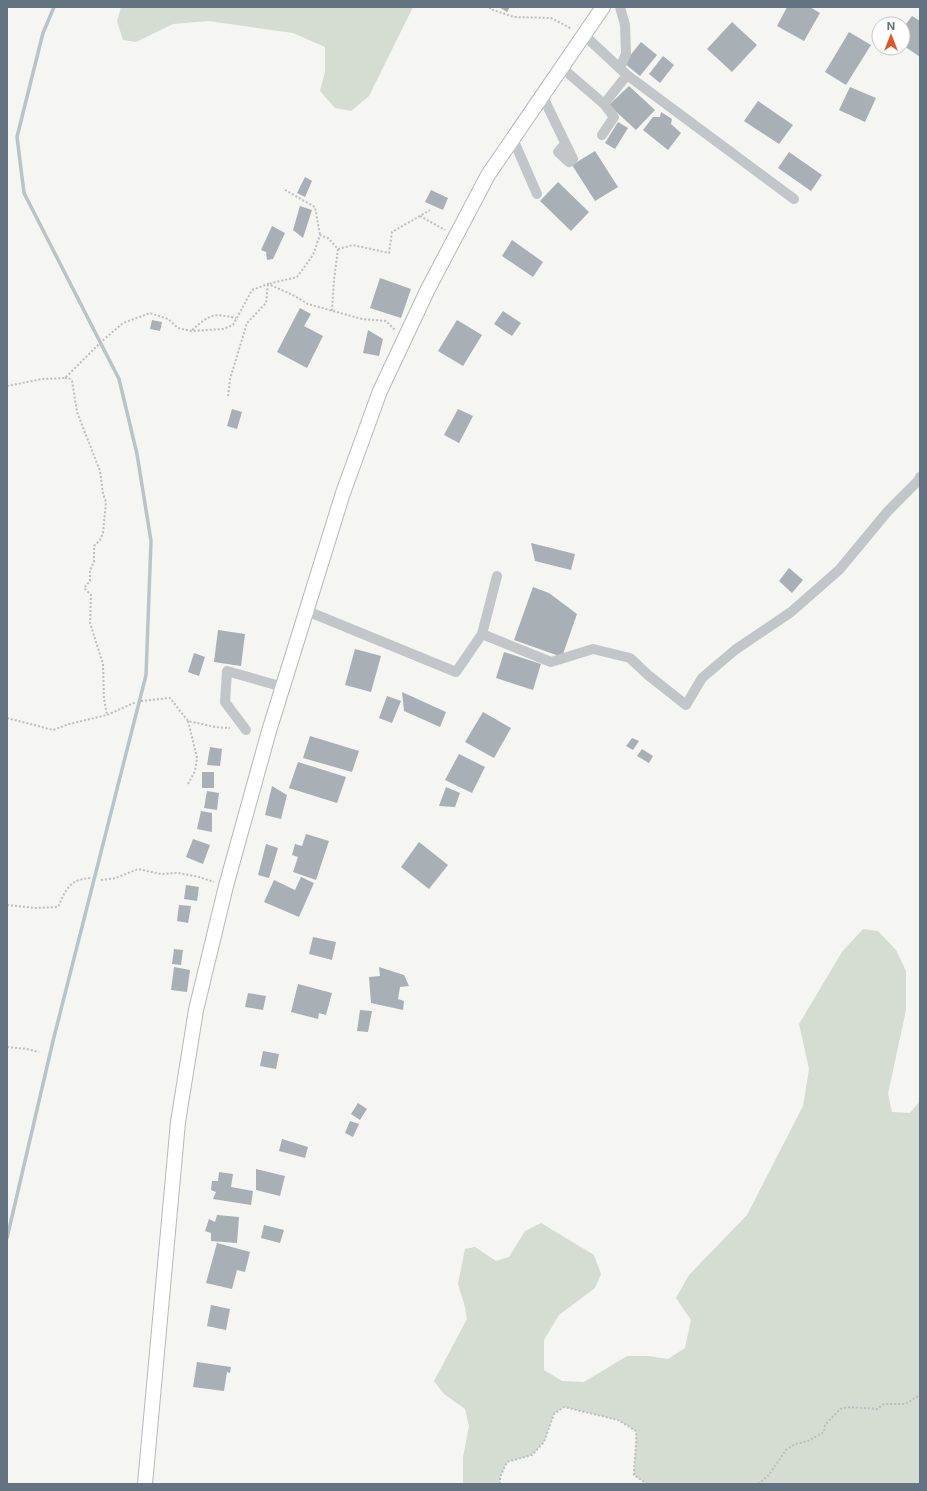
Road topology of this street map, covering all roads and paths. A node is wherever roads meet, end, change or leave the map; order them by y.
1 (490, 7) edge
2 (603, 7) edge
3 (620, 7) edge
4 (584, 35) junction
5 (561, 68) junction
6 (624, 71) junction
7 (542, 95) junction
8 (604, 104) junction
9 (602, 135) dead end
10 (513, 139) junction
11 (565, 144) dead end
12 (285, 190) dead end
13 (537, 194) dead end
14 (794, 199) dead end
15 (430, 210) dead end
16 (420, 216) junction
17 (320, 236) junction
18 (456, 236) junction
19 (338, 249) junction
20 (268, 284) junction
21 (332, 311) junction
22 (236, 318) junction
23 (191, 331) junction
24 (404, 340) junction
25 (65, 378) junction
26 (7, 386) edge
27 (228, 396) dead end
28 (920, 477) edge
29 (497, 576) dead end
30 (307, 611) junction
31 (482, 634) junction
32 (283, 687) junction
33 (141, 701) dead end
34 (136, 702) dead end
35 (107, 715) junction
36 (7, 718) edge
37 (188, 721) junction
38 (246, 730) joint
39 (188, 784) dead end
40 (91, 878) dead end
41 (101, 880) dead end
42 (226, 886) junction
43 (7, 905) edge
44 (7, 1047) edge
45 (39, 1052) dead end
46 (920, 1395) edge
47 (145, 1484) edge
48 (500, 1484) edge
49 (647, 1484) edge
50 (758, 1484) edge

1 - 4 path
2 - 4 street
3 - 6 street
4 - 5 street
4 - 6 street
5 - 7 street
5 - 8 street
6 - 8 street
6 - 14 street
7 - 10 street
7 - 11 street
8 - 9 street
10 - 13 street
10 - 18 street
12 - 17 path
15 - 16 path
16 - 18 path
16 - 19 path
17 - 19 path
17 - 20 path
18 - 24 street
19 - 21 path
20 - 21 path
20 - 22 path
20 - 27 path
21 - 24 path
22 - 23 path
22 - 23 path
23 - 25 path
24 - 30 street
25 - 26 path
25 - 35 path
28 - 31 street
29 - 31 street
30 - 31 street
30 - 32 street
32 - 38 street
32 - 42 street
33 - 37 path
34 - 35 path
35 - 36 path
37 - 38 path
37 - 39 path
40 - 43 path
41 - 42 path
42 - 47 street
44 - 45 path
46 - 50 path
48 - 49 path

